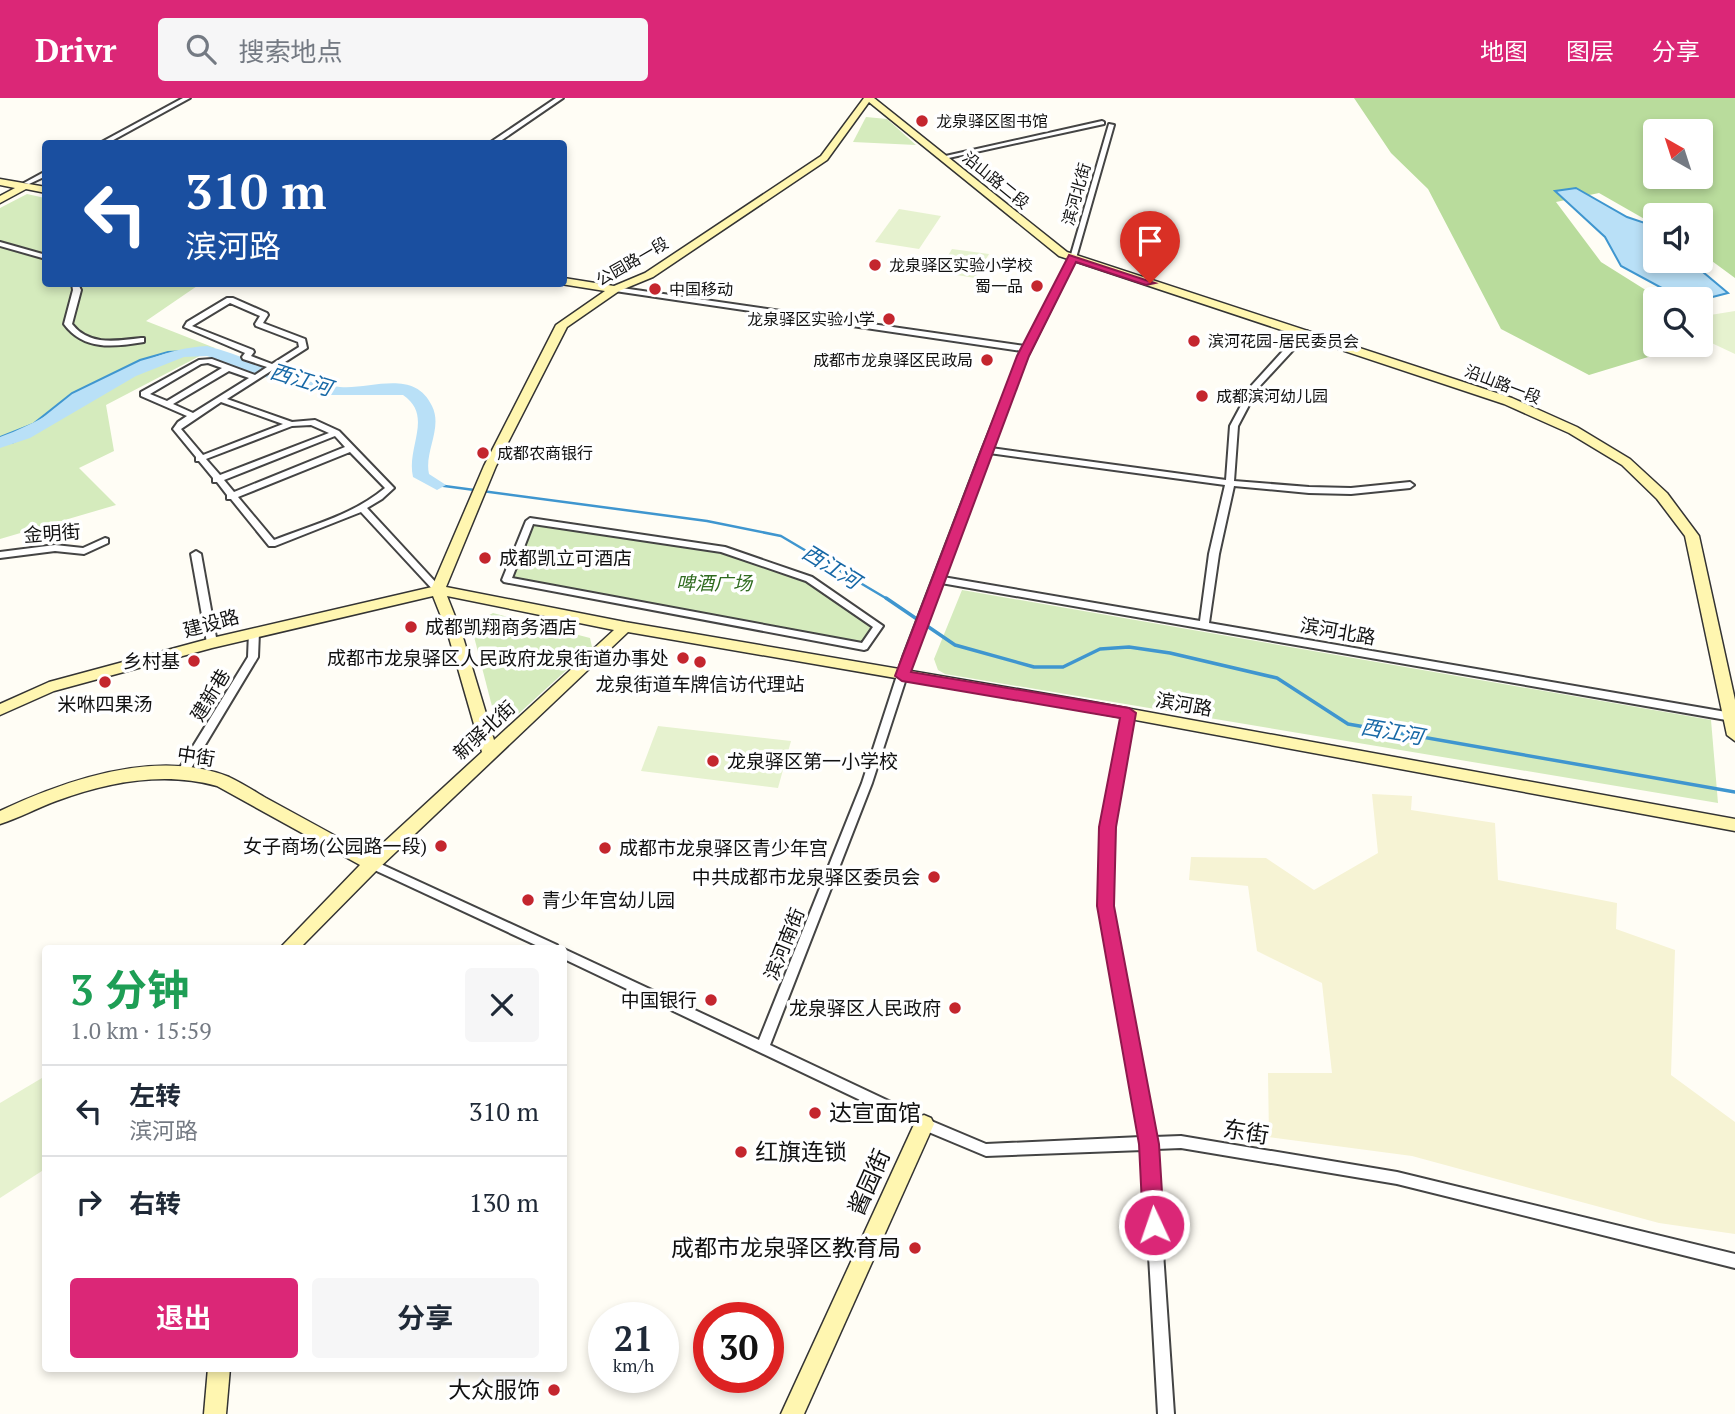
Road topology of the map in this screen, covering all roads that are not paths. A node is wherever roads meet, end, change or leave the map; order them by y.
1 (187, 98) edge
2 (560, 98) edge
3 (868, 98) edge
4 (1102, 123) dead end
5 (1111, 125) dead end
6 (108, 140) edge
7 (497, 140) edge
8 (944, 157) junction
9 (42, 175) edge
10 (0, 177) edge
11 (0, 182) edge
12 (25, 186) junction
13 (42, 189) edge
14 (0, 194) edge
15 (0, 200) edge
16 (0, 244) edge
17 (42, 256) edge
18 (1073, 258) junction
19 (567, 281) edge
20 (76, 287) edge
21 (615, 289) junction
22 (1304, 332) junction
23 (141, 340) dead end
24 (1027, 349) junction
25 (272, 368) junction
26 (227, 369) junction
27 (259, 376) junction
28 (222, 400) junction
29 (166, 405) junction
30 (194, 416) junction
31 (291, 424) junction
32 (336, 433) junction
33 (351, 448) junction
34 (986, 450) junction
35 (199, 459) junction
36 (216, 480) junction
37 (1230, 483) junction
38 (1410, 485) dead end
39 (230, 497) junction
40 (363, 509) junction
41 (530, 521) joint
42 (105, 541) dead end
43 (196, 554) dead end
44 (0, 555) edge
45 (935, 583) junction
46 (438, 590) junction
47 (1204, 625) junction
48 (625, 627) junction
49 (254, 632) junction
50 (212, 643) junction
51 (908, 657) joint
52 (902, 676) junction
53 (0, 710) edge
54 (1129, 713) junction
55 (1732, 717) junction
56 (1735, 734) edge
57 (490, 753) junction
58 (183, 772) junction
59 (0, 818) edge
60 (1735, 825) edge
61 (372, 864) junction
62 (292, 945) edge
63 (547, 945) edge
64 (567, 955) edge
65 (762, 1047) junction
66 (924, 1124) junction
67 (1149, 1144) junction
68 (1735, 1261) edge
69 (219, 1372) edge
70 (215, 1414) edge
71 (792, 1414) edge
72 (1166, 1414) edge

1 - 6 street
2 - 7 street
3 - 8 street, 沿山路二段
3 - 21 street, 公园路一段
4 - 8 street
5 - 18 street, 滨河北街
8 - 18 street, 沿山路二段
9 - 12 street
10 - 12 street
11 - 12 street
12 - 13 street
12 - 14 street
12 - 15 street
16 - 17 street
18 - 22 street, 沿山路一段
18 - 24 street, 滨河北街
19 - 21 street
20 - 23 street
21 - 24 street
21 - 46 street, 公园路一段
22 - 37 street
22 - 55 street, 沿山路一段
24 - 34 street, 滨河北街
25 - 25 street
25 - 27 street
26 - 27 street
26 - 29 street
26 - 29 street
27 - 28 street
28 - 30 street
28 - 31 street
29 - 30 street
30 - 35 street
31 - 32 street
31 - 35 street
32 - 33 street
32 - 36 street
33 - 39 street
33 - 40 street
34 - 37 street
34 - 45 street, 滨河北街
35 - 36 street
36 - 39 street
37 - 38 street
37 - 47 street
39 - 40 street
40 - 46 street
41 - 41 street
42 - 44 street, 金明街
43 - 50 street
45 - 47 street, 滨河北路
45 - 51 street, 滨河北街
46 - 48 street, 滨河路
46 - 49 street, 建设路
46 - 57 street
47 - 55 street, 滨河北路
48 - 52 street, 滨河路
48 - 57 street, 新驿北街
49 - 50 street, 建设路
49 - 58 street, 建新巷
50 - 53 street, 建设路
51 - 52 street, 滨河南街
52 - 54 street, 滨河路
52 - 65 street, 滨河南街
54 - 60 street, 滨河路
54 - 67 street
55 - 56 street, 沿山路一段
57 - 61 street, 新驿北街
58 - 59 street, 中街
58 - 61 street, 中街
61 - 62 street, 新驿北街
61 - 63 street
64 - 65 street, 东街
65 - 66 street, 东街
66 - 67 street, 东街
66 - 71 street, 酱园街
67 - 68 street, 东街
67 - 72 street
69 - 70 street

